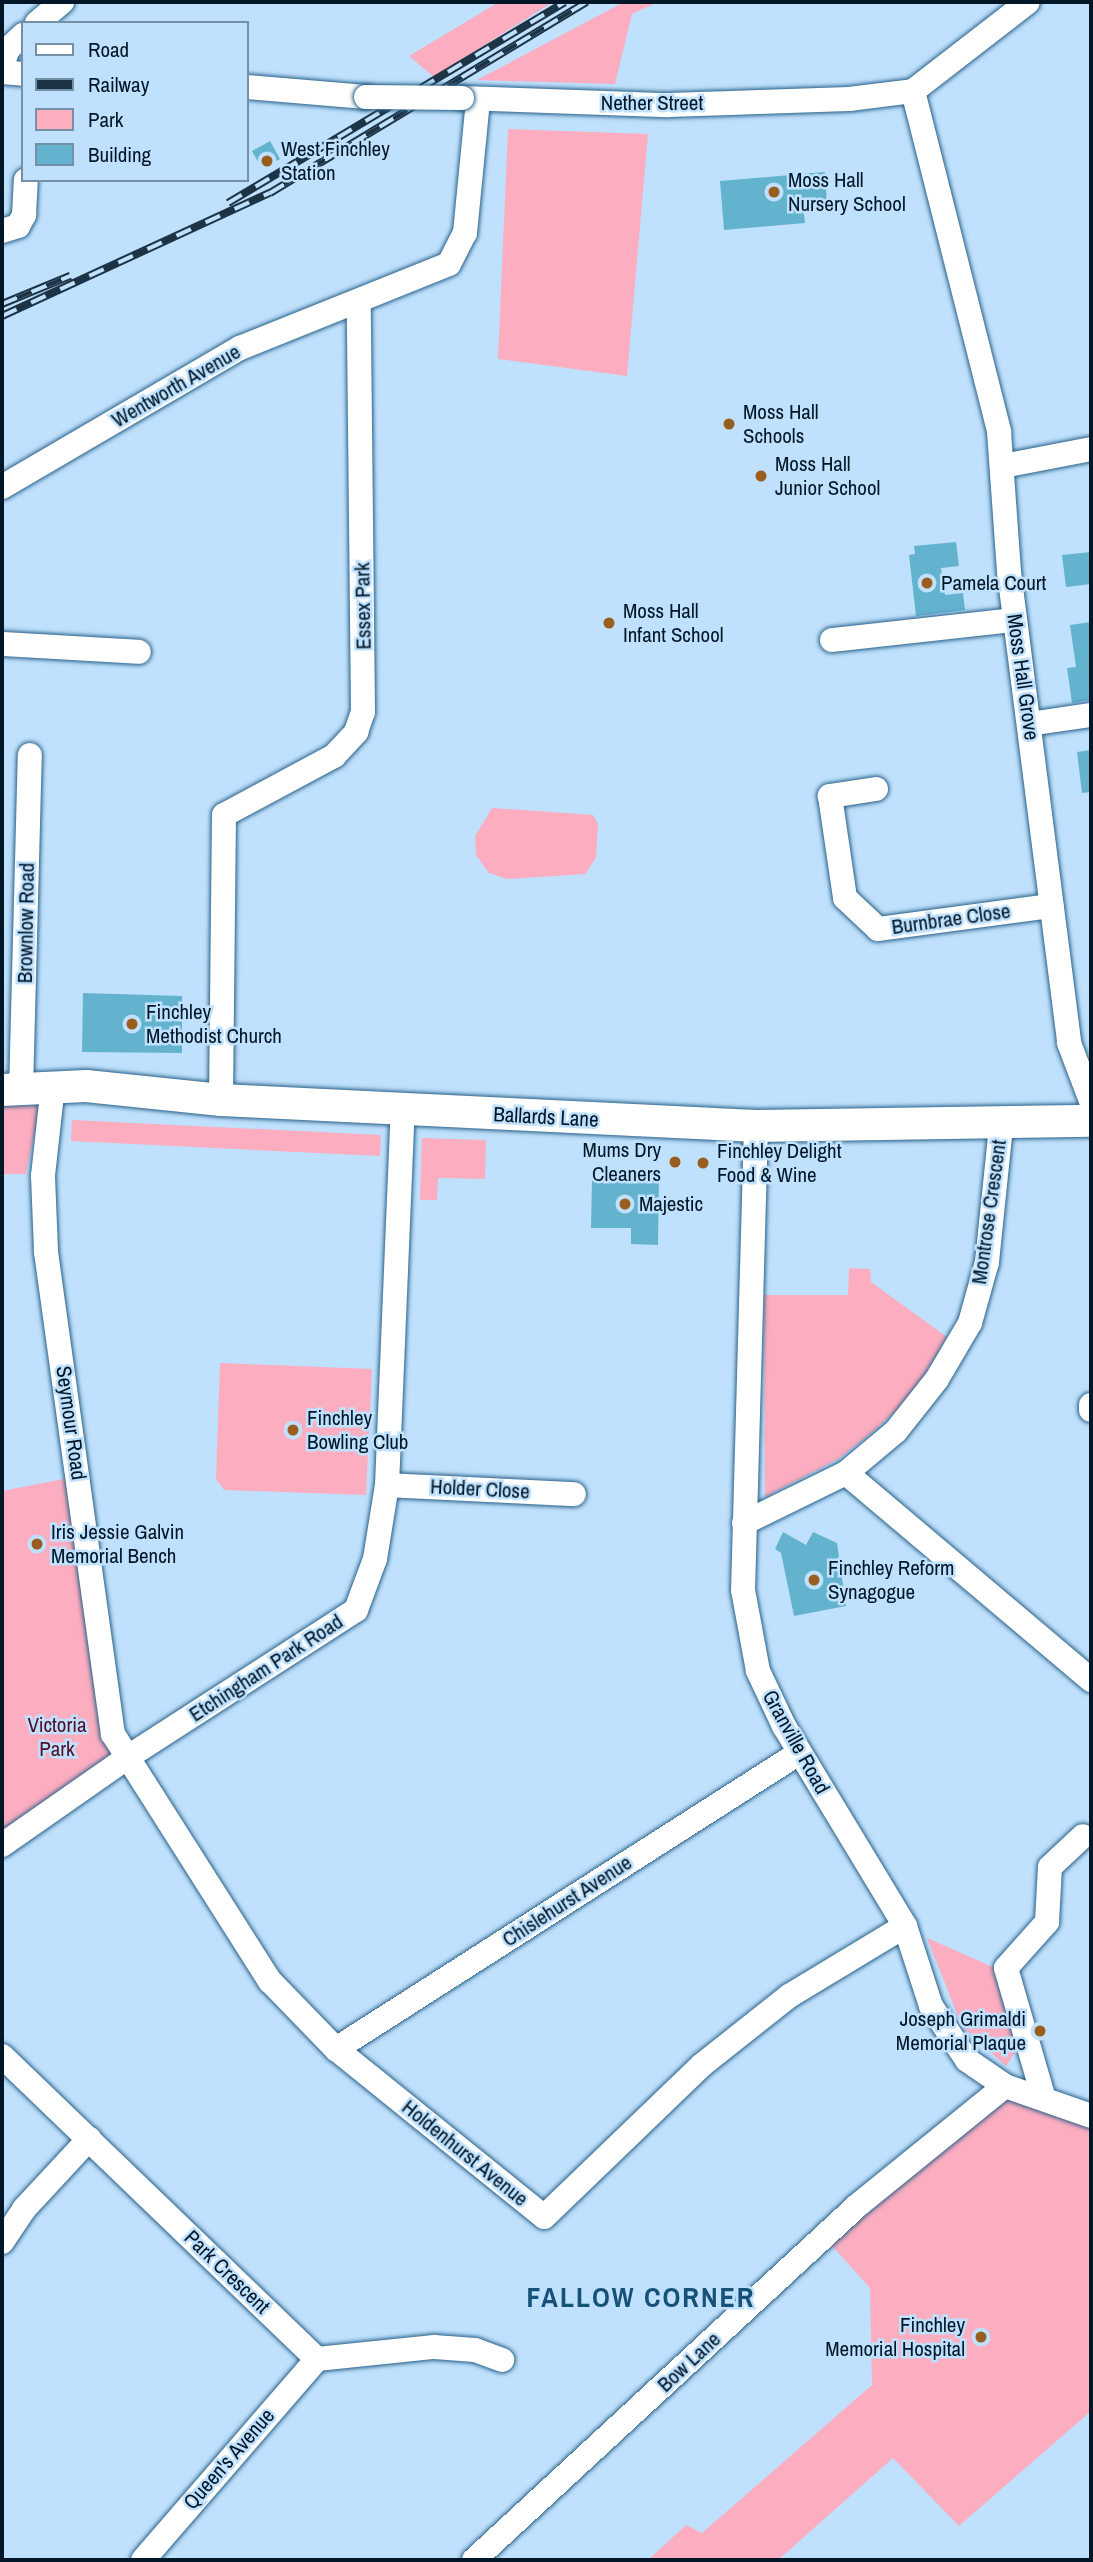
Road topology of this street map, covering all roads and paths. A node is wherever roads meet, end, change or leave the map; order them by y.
1 (1028, 2) edge
2 (21, 38) edge
3 (2, 66) edge
4 (2, 72) edge
5 (21, 74) edge
6 (248, 87) edge
7 (913, 91) junction
8 (470, 99) junction
9 (26, 182) edge
10 (2, 231) edge
11 (359, 302) junction
12 (1091, 449) edge
13 (1003, 466) junction
14 (2, 486) edge
15 (1014, 620) junction
16 (832, 640) dead end
17 (2, 644) edge
18 (139, 652) dead end
19 (1091, 715) edge
20 (1029, 724) junction
21 (30, 754) dead end
22 (876, 789) dead end
23 (1051, 906) junction
24 (1087, 1075) edge
25 (53, 1085) junction
26 (11, 1091) edge
27 (221, 1100) junction
28 (1091, 1101) edge
29 (403, 1109) junction
30 (1091, 1121) edge
31 (756, 1126) junction
32 (1001, 1126) junction
33 (846, 1473) junction
34 (387, 1485) junction
35 (574, 1494) dead end
36 (744, 1523) junction
37 (1091, 1680) edge
38 (799, 1753) junction
39 (128, 1757) junction
40 (1083, 1836) dead end
41 (2, 1845) edge
42 (905, 1926) junction
43 (335, 2049) junction
44 (2, 2056) edge
45 (1005, 2086) junction
46 (1044, 2099) junction
47 (1091, 2116) edge
48 (89, 2139) junction
49 (2, 2242) edge
50 (317, 2359) junction
51 (502, 2360) dead end
52 (143, 2560) edge
53 (474, 2560) edge

1 - 7 street
2 - 3 street
4 - 5 street
6 - 8 street, Nether Street, bridge
7 - 8 street, Nether Street
7 - 13 street, Moss Hall Grove
8 - 11 street
9 - 10 street
11 - 14 street, Wentworth Avenue
11 - 27 street, Essex Park
12 - 13 street
13 - 15 street, Moss Hall Grove
15 - 16 street
15 - 20 street, Moss Hall Grove
17 - 18 street
19 - 20 street
20 - 23 street, Moss Hall Grove
21 - 26 street, Brownlow Road
22 - 23 street, Burnbrae Close
23 - 24 street, Moss Hall Grove
24 - 28 street, Moss Hall Grove
25 - 26 main road, Ballards Lane
25 - 27 main road, Ballards Lane
25 - 39 street, Seymour Road
27 - 29 main road, Ballards Lane
29 - 31 main road, Ballards Lane
29 - 34 street, Etchingham Park Road
30 - 32 main road, Ballards Lane
31 - 32 main road, Ballards Lane
31 - 36 street, Granville Road
32 - 33 street, Montrose Crescent
33 - 36 street, Montrose Crescent
33 - 37 street
34 - 35 street, Holder Close
34 - 39 street, Etchingham Park Road
36 - 38 street, Granville Road
38 - 42 street, Granville Road
38 - 43 street, Chislehurst Avenue
39 - 41 street, Etchingham Park Road
39 - 43 street, Holdenhurst Avenue
40 - 46 street
42 - 43 street, Holdenhurst Avenue
42 - 45 street, Granville Road
44 - 48 street, Park Crescent
45 - 46 street, Granville Road
45 - 53 street, Bow Lane
46 - 47 street, Granville Road
48 - 49 street
48 - 50 street, Park Crescent
50 - 51 street
50 - 52 street, Queen's Avenue

